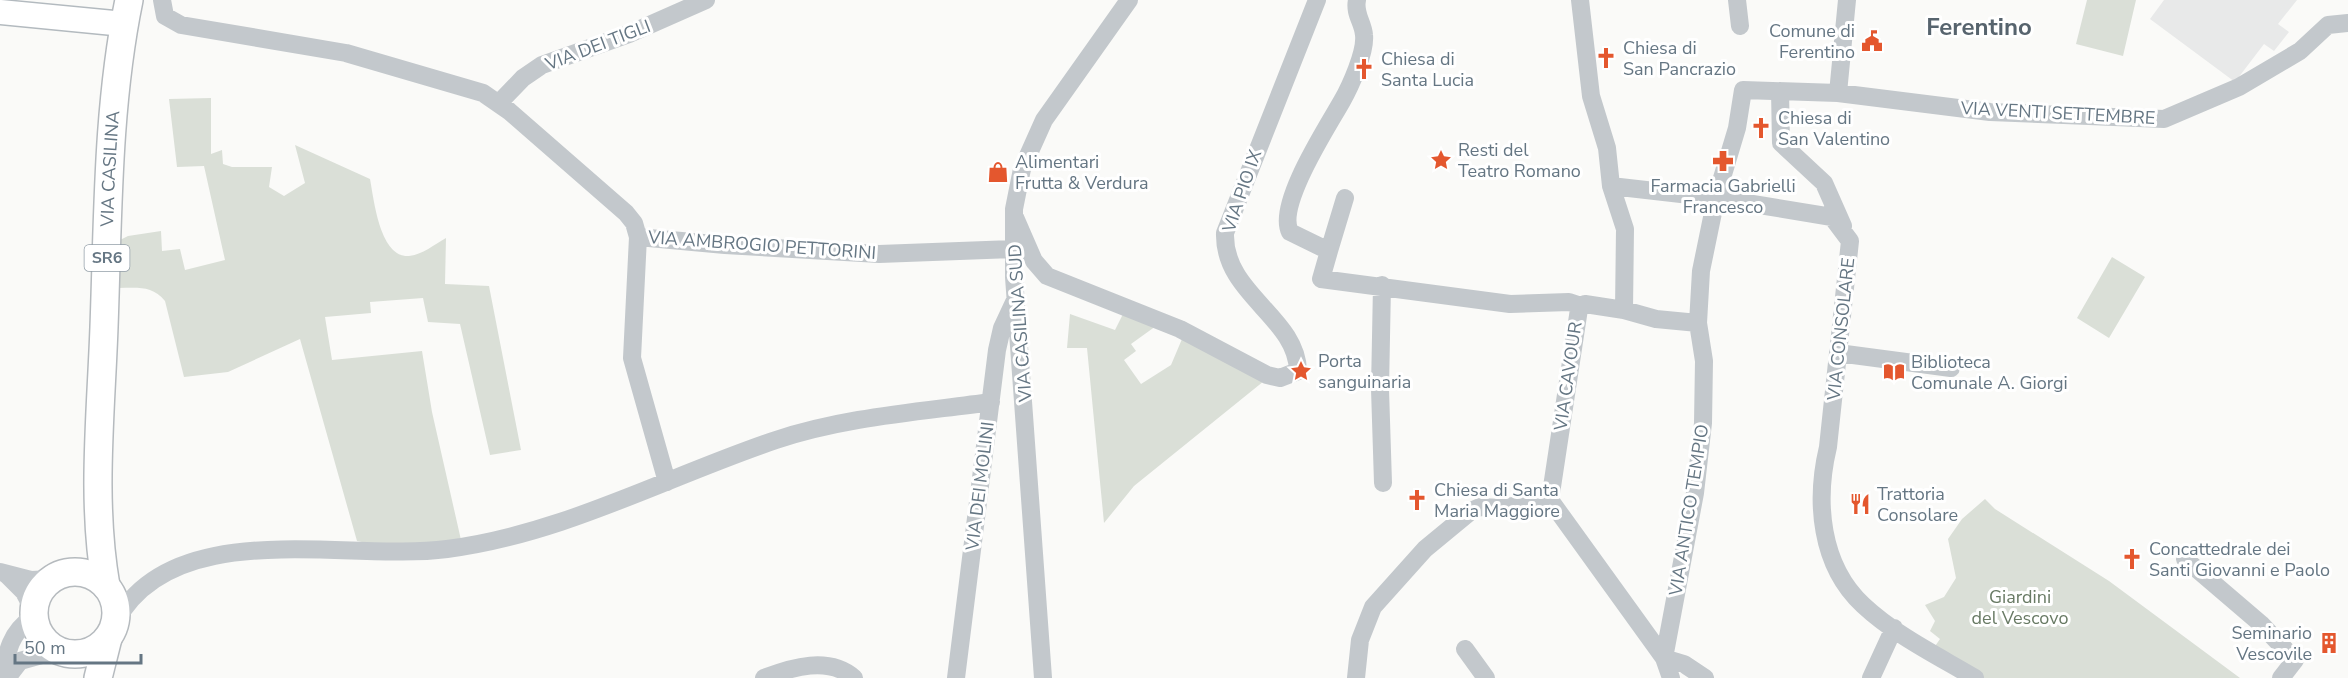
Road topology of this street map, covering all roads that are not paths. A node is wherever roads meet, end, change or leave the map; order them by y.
1 (162, 0) edge
2 (706, 0) edge
3 (1130, 0) edge
4 (1317, 0) edge
5 (1357, 0) edge
6 (1580, 0) edge
7 (1737, 0) edge
8 (1847, 0) edge
9 (0, 12) edge
10 (127, 12) edge
11 (2348, 23) edge
12 (1740, 26) dead end
13 (1743, 90) joint
14 (1780, 91) junction
15 (1838, 93) junction
16 (499, 103) junction
17 (1611, 186) junction
18 (1346, 198) dead end
19 (1716, 198) junction
20 (1014, 215) junction
21 (638, 237) junction
22 (1850, 241) junction
23 (1013, 249) junction
24 (1329, 251) junction
25 (1382, 285) junction
26 (1016, 298) junction
27 (1581, 306) junction
28 (1624, 310) junction
29 (1698, 323) junction
30 (1838, 353) junction
31 (1951, 368) dead end
32 (991, 402) junction
33 (667, 482) junction
34 (1383, 483) dead end
35 (1550, 500) junction
36 (97, 517) junction
37 (2186, 559) dead end
38 (3, 573) edge
39 (56, 577) junction
40 (108, 589) junction
41 (138, 590) junction
42 (33, 613) junction
43 (1894, 628) junction
44 (112, 630) junction
45 (1465, 649) dead end
46 (62, 652) junction
47 (1664, 658) junction
48 (6, 678) edge
49 (84, 678) edge
50 (98, 678) edge
51 (764, 678) edge
52 (854, 678) edge
53 (957, 678) edge
54 (1043, 678) edge
55 (1356, 678) edge
56 (1486, 678) edge
57 (1671, 678) edge
58 (1705, 678) edge
59 (1871, 678) edge
60 (1975, 678) edge
61 (2281, 678) edge

1 - 16 street, VIA AMBROGIO PETTORINI
2 - 16 street, VIA DEI TIGLI
3 - 20 street, VIA CASILINA SUD
4 - 20 street, VIA PIO IX
5 - 24 street
6 - 17 street
7 - 12 street
8 - 15 street
9 - 10 street
10 - 36 main road, VIA CASILINA / SR6
11 - 15 street, VIA VENTI SETTEMBRE
13 - 14 street, VIA VENTI SETTEMBRE
13 - 19 street, VIA ANTICO TEMPIO
14 - 15 street, VIA VENTI SETTEMBRE
14 - 22 street
16 - 21 street, VIA AMBROGIO PETTORINI
17 - 19 street, VIA CONSOLARE
17 - 28 street
18 - 24 street
19 - 22 street, VIA CONSOLARE
19 - 29 street, VIA ANTICO TEMPIO
20 - 23 street, VIA CASILINA SUD
21 - 23 street, VIA AMBROGIO PETTORINI
21 - 33 street
22 - 30 street, VIA CONSOLARE
23 - 26 street, VIA CASILINA SUD
24 - 25 street
25 - 27 street
25 - 34 street
26 - 32 street, VIA DEI MOLINI
26 - 54 street, VIA CASILINA SUD
27 - 28 street, VIA CAVOUR
27 - 35 street, VIA CAVOUR
28 - 29 street, VIA CAVOUR
29 - 47 street, VIA ANTICO TEMPIO
30 - 31 street
30 - 43 street, VIA CONSOLARE
32 - 33 street
32 - 53 street, VIA DEI MOLINI
33 - 41 street
35 - 47 street
35 - 55 street
36 - 39 main road, VIA CASILINA / SR6
36 - 40 main road, VIA CASILINA / SR6
37 - 61 street
38 - 39 street
38 - 42 street
39 - 40 main road
39 - 42 main road
40 - 41 street
40 - 44 main road
41 - 44 street
42 - 46 main road
42 - 48 street
43 - 59 street
43 - 60 street, VIA CONSOLARE
44 - 46 main road
44 - 50 main road
45 - 56 street
46 - 48 street
46 - 49 main road
47 - 57 street
47 - 58 street
51 - 52 street

